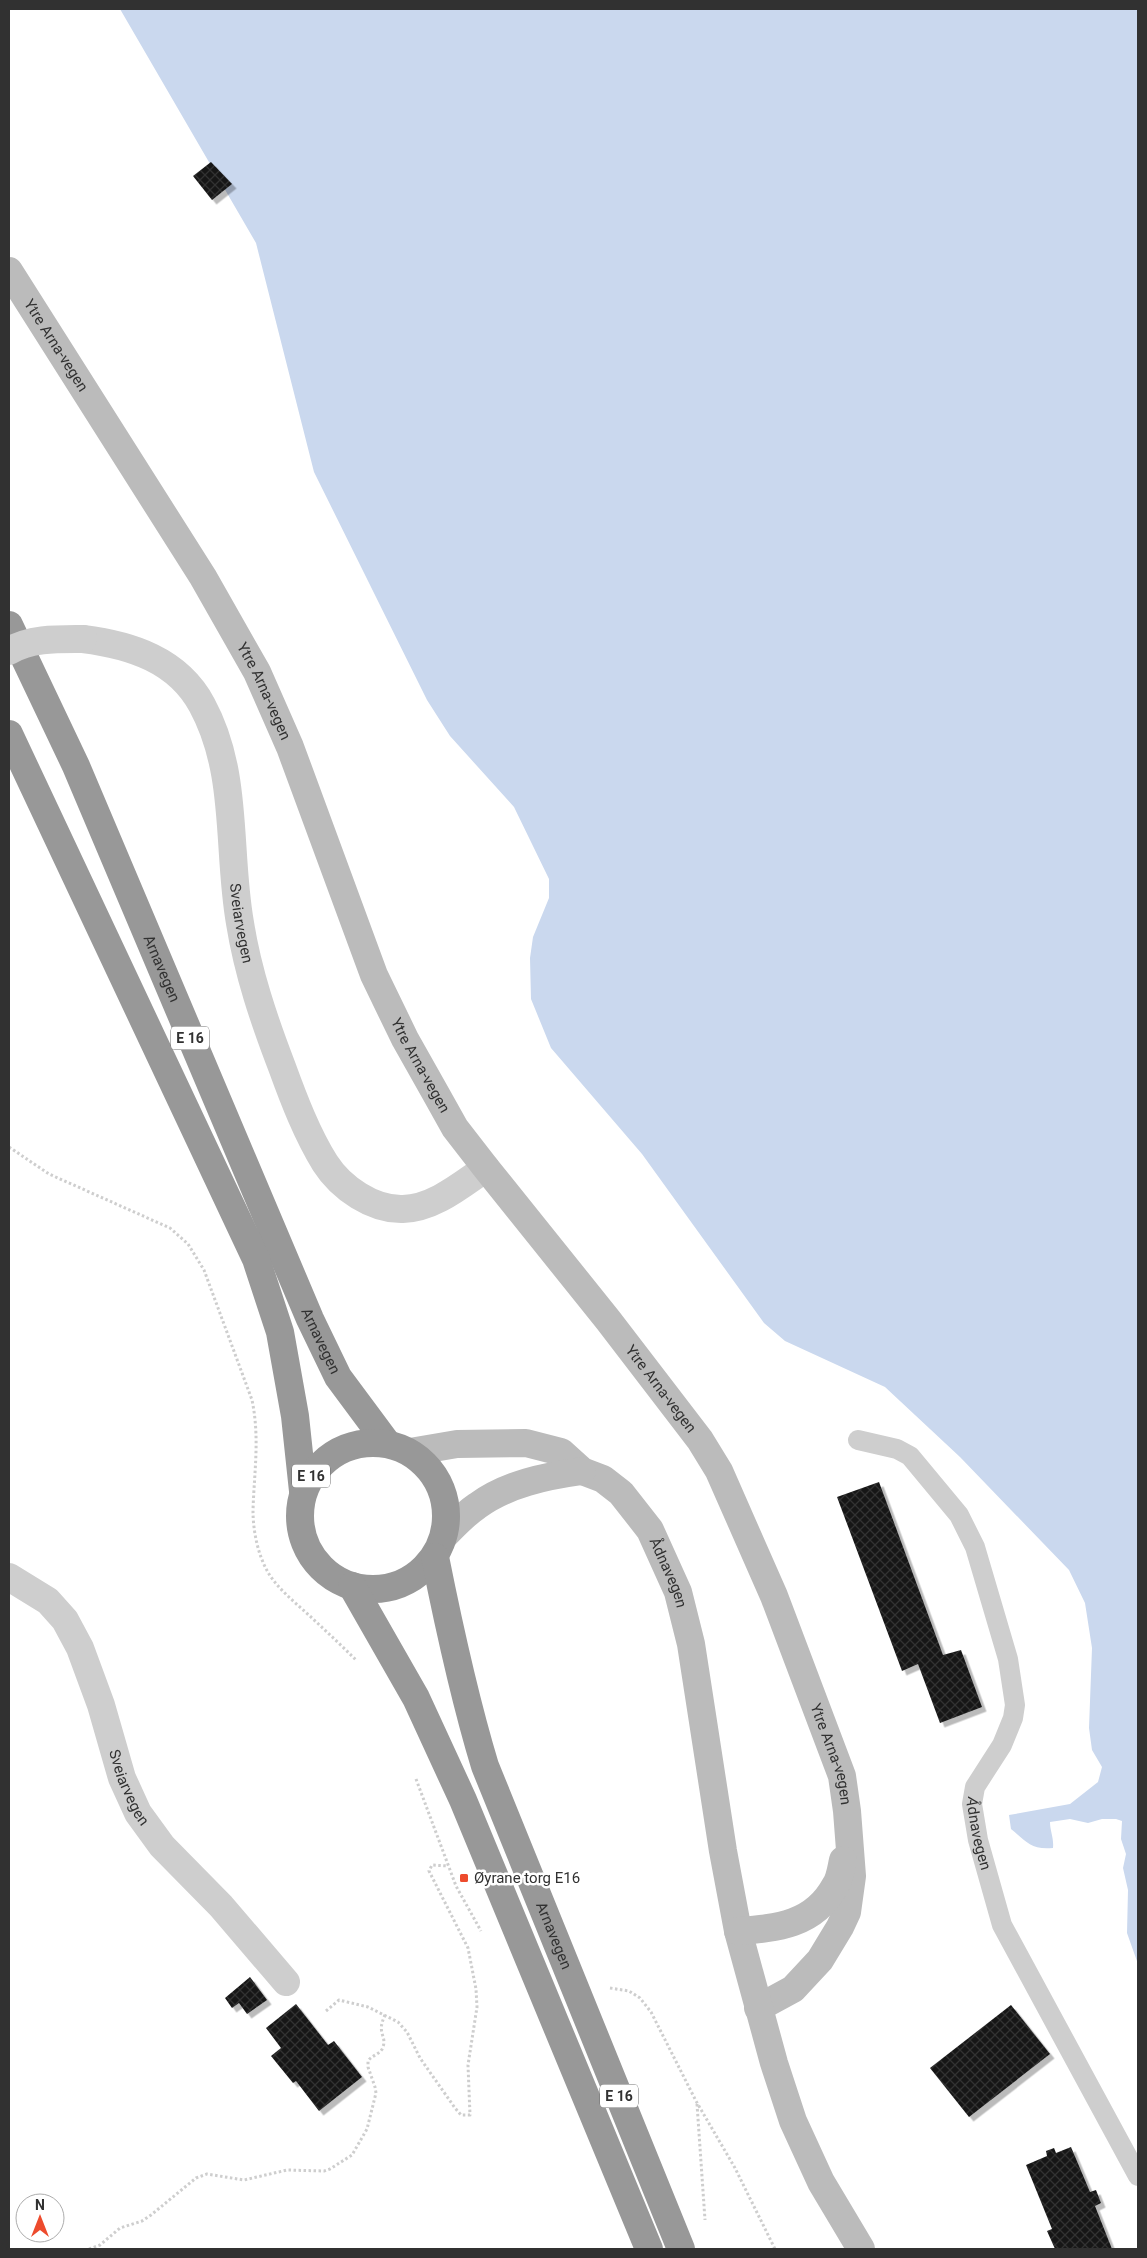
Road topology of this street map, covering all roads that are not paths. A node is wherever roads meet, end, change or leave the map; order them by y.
1 (9, 271) edge
2 (9, 625) edge
3 (9, 651) edge
4 (9, 734) edge
5 (486, 1168) junction
6 (858, 1440) dead end
7 (398, 1447) junction
8 (582, 1471) junction
9 (303, 1492) junction
10 (440, 1546) junction
11 (9, 1577) edge
12 (352, 1586) junction
13 (850, 1839) junction
14 (738, 1932) junction
15 (286, 1982) dead end
16 (758, 2008) junction
17 (1138, 2176) edge
18 (649, 2249) edge
19 (681, 2249) edge
20 (861, 2249) edge

1 - 5 street, Ytre Arna-vegen
2 - 7 highway, Arnavegen / E 16
3 - 5 street, Sveiarvegen, bridge
4 - 9 highway, E 16
5 - 13 street, Ytre Arna-vegen
6 - 17 lane, Ådnavegen
7 - 8 street, Ådnavegen
7 - 9 highway, E 16
7 - 10 highway, E 16
8 - 10 street, Ådnavegen
8 - 14 street, Ådnavegen
9 - 12 highway, E 16
10 - 12 highway, E 16
10 - 19 highway, Arnavegen / E 16
11 - 15 street, Sveiarvegen
12 - 18 highway, Arnavegen / E 16
13 - 14 street, Ytre Arna-vegen
13 - 16 street, Ytre Arna-vegen
14 - 16 street, Ådnavegen
16 - 20 street, Ådnavegen

